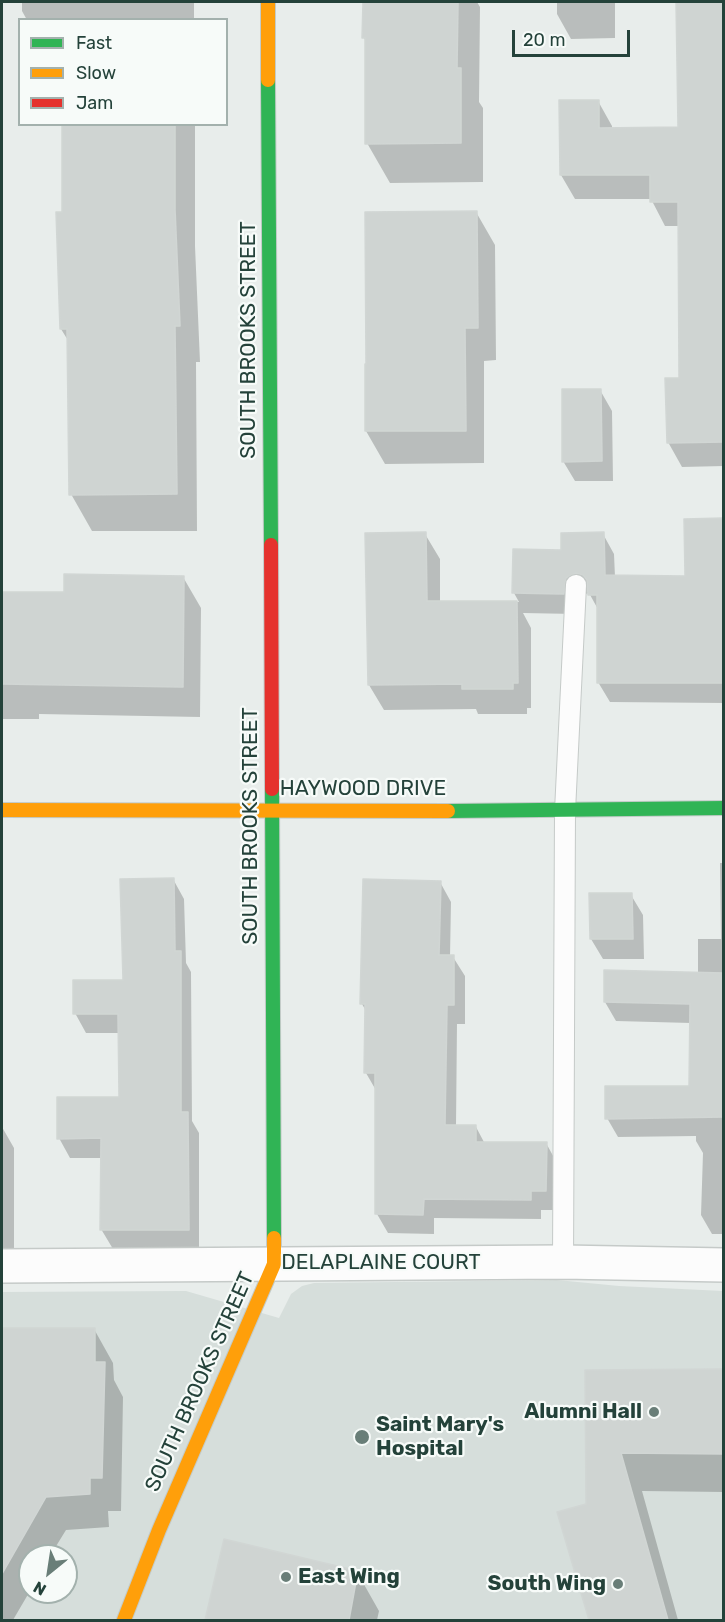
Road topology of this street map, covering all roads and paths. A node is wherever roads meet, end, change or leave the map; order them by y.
1 (268, 2) edge
2 (576, 585) dead end
3 (723, 808) edge
4 (2, 810) edge
5 (272, 810) junction
6 (565, 811) junction
7 (563, 1262) junction
8 (274, 1264) junction
9 (723, 1265) edge
10 (2, 1266) edge
11 (124, 1620) edge

1 - 5 street, SOUTH BROOKS STREET
2 - 6 lane
3 - 6 street, HAYWOOD DRIVE
4 - 5 street, HAYWOOD DRIVE
5 - 6 street, HAYWOOD DRIVE
5 - 8 street, SOUTH BROOKS STREET
6 - 7 lane
7 - 8 street, DELAPLAINE COURT
7 - 9 street, DELAPLAINE COURT
8 - 10 street, DELAPLAINE COURT
8 - 11 street, SOUTH BROOKS STREET

